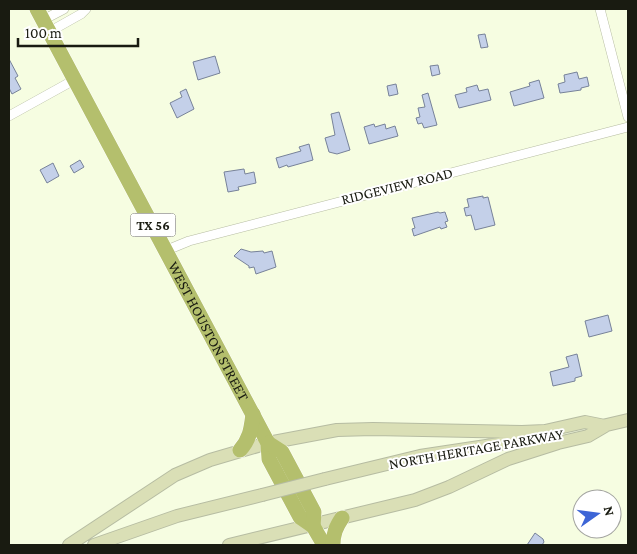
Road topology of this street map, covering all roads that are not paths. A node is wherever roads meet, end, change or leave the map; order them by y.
1 (64, 9) edge
2 (86, 9) edge
3 (600, 9) edge
4 (43, 20) edge
5 (74, 80) junction
6 (9, 116) edge
7 (628, 117) edge
8 (628, 126) edge
9 (167, 250) junction
10 (253, 414) junction
11 (628, 420) edge
12 (605, 426) junction
13 (268, 443) junction
14 (240, 450) junction
15 (342, 518) junction
16 (314, 526) junction
17 (69, 545) edge
18 (94, 545) edge
19 (229, 545) edge
20 (324, 545) edge
21 (333, 545) edge

1 - 4 street
2 - 4 street
3 - 7 street
4 - 5 main road, WEST HOUSTON STREET / TX 56
5 - 6 street
5 - 9 main road, WEST HOUSTON STREET / TX 56
8 - 9 street, RIDGEVIEW ROAD
9 - 10 main road, WEST HOUSTON STREET / TX 56
10 - 13 main road, WEST HOUSTON STREET / TX 56
10 - 14 main road
11 - 12 main road, NORTH HERITAGE PARKWAY
12 - 13 main road
12 - 15 main road
12 - 18 main road, NORTH HERITAGE PARKWAY, bridge
13 - 14 main road
13 - 16 main road, WEST HOUSTON STREET / TX 56
14 - 17 main road
15 - 16 main road
15 - 21 main road
16 - 19 main road
16 - 20 main road, WEST HOUSTON STREET / TX 56

